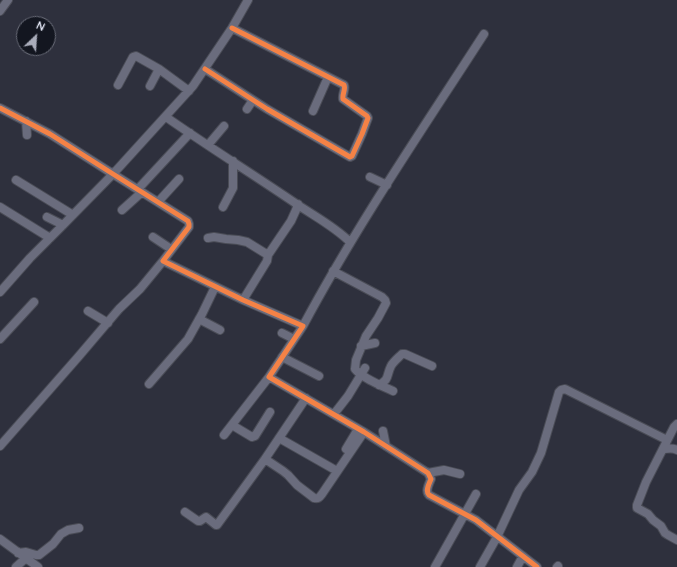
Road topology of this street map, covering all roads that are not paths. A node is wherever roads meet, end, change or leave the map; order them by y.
1 (8, 0) edge
2 (248, 0) edge
3 (0, 11) edge
4 (232, 28) junction
5 (484, 34) dead end
6 (159, 68) junction
7 (205, 69) junction
8 (328, 77) junction
9 (118, 85) dead end
10 (150, 86) dead end
11 (189, 91) junction
12 (252, 100) junction
13 (0, 108) edge
14 (247, 109) dead end
15 (313, 111) dead end
16 (166, 117) junction
17 (26, 122) junction
18 (224, 126) dead end
19 (190, 133) junction
20 (27, 135) dead end
21 (208, 145) junction
22 (232, 161) junction
23 (114, 174) junction
24 (370, 178) dead end
25 (180, 179) dead end
26 (16, 180) dead end
27 (387, 185) junction
28 (140, 190) junction
29 (158, 202) junction
30 (298, 204) junction
31 (0, 207) edge
32 (223, 207) dead end
33 (122, 210) dead end
34 (73, 215) junction
35 (47, 217) dead end
36 (63, 225) junction
37 (230, 233) dead end
38 (153, 237) dead end
39 (50, 238) junction
40 (208, 238) dead end
41 (238, 240) junction
42 (350, 242) junction
43 (171, 249) junction
44 (268, 255) junction
45 (162, 261) junction
46 (334, 271) junction
47 (215, 287) junction
48 (0, 292) edge
49 (243, 300) junction
50 (34, 302) dead end
51 (88, 311) dead end
52 (199, 319) junction
53 (108, 323) junction
54 (303, 326) junction
55 (220, 330) dead end
56 (282, 332) dead end
57 (0, 339) edge
58 (294, 339) junction
59 (375, 344) dead end
60 (361, 346) junction
61 (282, 357) junction
62 (432, 366) dead end
63 (363, 372) junction
64 (270, 376) junction
65 (319, 376) dead end
66 (149, 384) dead end
67 (379, 385) junction
68 (393, 391) dead end
69 (306, 398) junction
70 (270, 412) dead end
71 (334, 414) junction
72 (677, 424) edge
73 (232, 425) junction
74 (361, 430) junction
75 (383, 432) dead end
76 (224, 435) dead end
77 (279, 438) junction
78 (667, 440) junction
79 (0, 446) edge
80 (386, 446) junction
81 (663, 449) junction
82 (677, 450) edge
83 (344, 453) dead end
84 (265, 459) junction
85 (337, 471) junction
86 (428, 473) junction
87 (460, 474) dead end
88 (476, 494) dead end
89 (185, 512) dead end
90 (464, 514) junction
91 (79, 528) dead end
92 (497, 537) junction
93 (0, 539) edge
94 (677, 540) edge
95 (18, 553) junction
96 (523, 556) junction
97 (26, 558) junction
98 (16, 567) edge
99 (38, 567) edge
100 (434, 567) edge
101 (480, 567) edge
102 (517, 567) edge
103 (537, 567) edge

1 - 3 street
2 - 4 street
4 - 7 street
4 - 8 street
5 - 27 street
6 - 9 street
6 - 10 street
6 - 11 street
7 - 11 street
7 - 12 street
8 - 12 street
8 - 15 street
11 - 16 street
12 - 14 street
13 - 17 street
16 - 19 street
16 - 23 street
17 - 20 street
17 - 23 street
18 - 21 street
19 - 21 street
19 - 28 street
21 - 22 street
22 - 30 street
22 - 32 street
23 - 28 street
23 - 34 street
24 - 27 street
25 - 29 street
26 - 34 street
27 - 42 street
28 - 29 street
28 - 33 street
29 - 43 street
30 - 42 street
30 - 44 street
31 - 39 street
34 - 36 street
35 - 36 street
36 - 39 street
37 - 41 street
38 - 43 street
39 - 48 street
40 - 41 street
41 - 44 street
42 - 46 street
43 - 45 street
44 - 49 street
45 - 47 street
45 - 53 street
46 - 54 street
46 - 60 street
47 - 49 street
47 - 52 street
49 - 54 street
50 - 57 street
51 - 53 street
52 - 55 street
52 - 66 street
53 - 79 street
54 - 58 street
56 - 58 street
58 - 61 street
59 - 60 street
60 - 63 street
61 - 64 street
61 - 65 street
62 - 67 street
63 - 67 street
63 - 71 street
64 - 69 street
64 - 73 street
67 - 68 street
69 - 71 street
69 - 77 street
70 - 73 street
71 - 74 street
72 - 78 street
73 - 76 street
74 - 80 street
74 - 83 street
74 - 85 street
75 - 80 street
77 - 84 street
77 - 85 street
78 - 81 street
78 - 92 street
80 - 86 street
81 - 82 street
81 - 94 street
84 - 85 street
84 - 89 street
86 - 87 street
86 - 90 street
88 - 90 street
90 - 92 street
90 - 100 street
91 - 95 street
92 - 96 street
92 - 101 street
93 - 95 street
95 - 97 street
96 - 102 street
96 - 103 street
97 - 98 street
97 - 99 street

